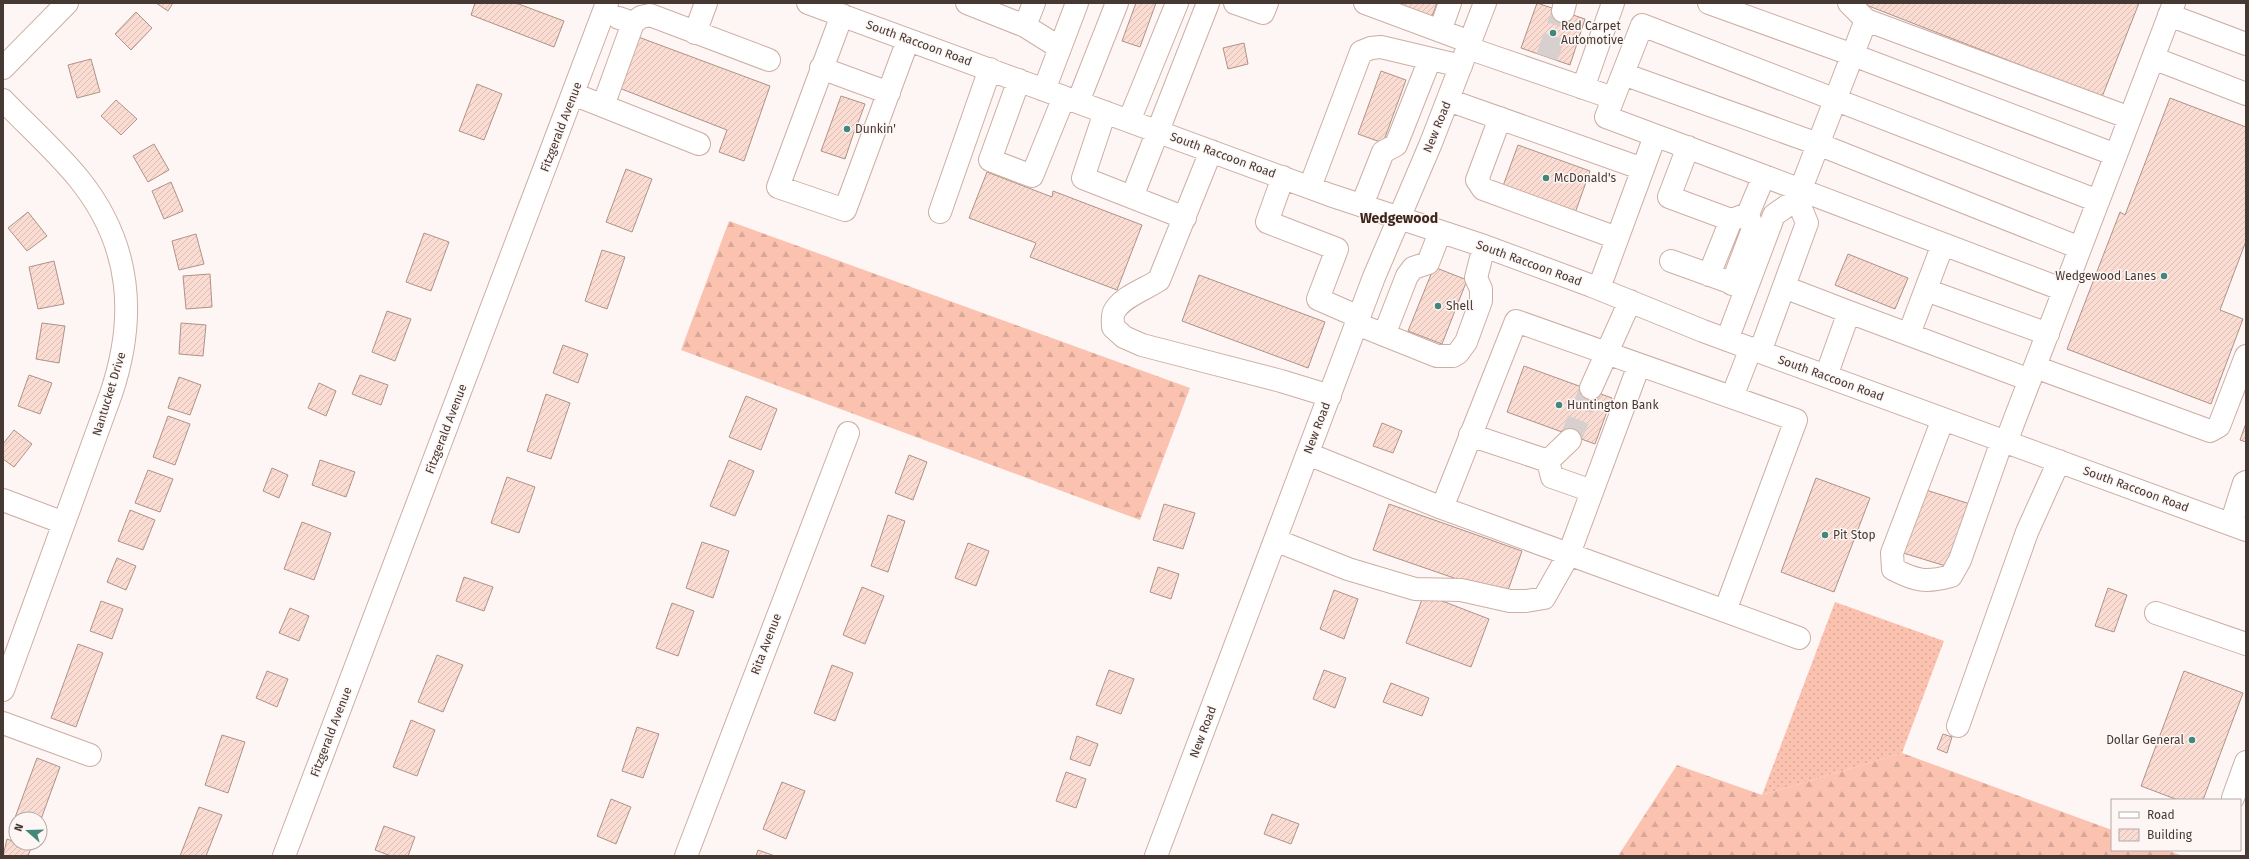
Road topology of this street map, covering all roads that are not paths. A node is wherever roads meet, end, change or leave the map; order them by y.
1 (67, 3) edge
2 (706, 3) edge
3 (967, 3) edge
4 (1034, 3) edge
5 (1077, 3) edge
6 (1117, 3) edge
7 (1177, 3) edge
8 (1208, 3) edge
9 (1234, 3) edge
10 (1267, 3) edge
11 (1365, 3) edge
12 (1379, 3) edge
13 (1450, 3) edge
14 (1485, 3) edge
15 (1613, 3) edge
16 (1710, 3) edge
17 (1849, 3) edge
18 (606, 8) edge
19 (827, 8) edge
20 (2172, 9) edge
21 (1866, 20) junction
22 (633, 23) junction
23 (1025, 26) junction
24 (1432, 28) junction
25 (695, 32) junction
26 (908, 40) junction
27 (2246, 44) edge
28 (1060, 48) junction
29 (1466, 52) junction
30 (1853, 54) junction
31 (2153, 58) junction
32 (1430, 59) junction
33 (769, 60) dead end
34 (3, 68) edge
35 (821, 68) junction
36 (990, 70) junction
37 (1623, 74) junction
38 (1019, 80) junction
39 (1583, 88) junction
40 (573, 94) junction
41 (2246, 94) edge
42 (1062, 96) junction
43 (1613, 98) junction
44 (1836, 98) junction
45 (886, 99) junction
46 (3, 100) edge
47 (1448, 100) junction
48 (603, 106) junction
49 (1105, 112) junction
50 (1500, 118) junction
51 (2130, 118) junction
52 (1128, 121) junction
53 (1157, 131) junction
54 (1655, 136) junction
55 (698, 144) dead end
56 (1818, 144) junction
57 (1688, 147) junction
58 (1211, 151) junction
59 (2116, 155) junction
60 (1642, 169) junction
61 (1764, 176) junction
62 (1283, 177) junction
63 (1310, 187) junction
64 (1799, 194) junction
65 (1132, 197) junction
66 (2098, 201) junction
67 (1362, 206) junction
68 (835, 207) junction
69 (940, 212) dead end
70 (1739, 217) junction
71 (1184, 218) junction
72 (1399, 218) junction
73 (1440, 232) junction
74 (1617, 238) junction
75 (1943, 244) junction
76 (1484, 246) junction
77 (2080, 248) junction
78 (1671, 260) dead end
79 (1709, 275) junction
80 (1740, 286) junction
81 (1784, 287) junction
82 (1599, 288) junction
83 (1926, 290) junction
84 (2064, 290) junction
85 (1630, 301) junction
86 (1849, 312) junction
87 (1358, 321) junction
88 (1909, 334) junction
89 (2048, 334) junction
90 (1384, 335) junction
91 (1727, 340) junction
92 (1755, 350) junction
93 (1606, 353) junction
94 (2246, 356) edge
95 (1639, 365) junction
96 (2032, 373) junction
97 (1826, 376) junction
98 (1590, 388) tunnel mouth
99 (1330, 396) junction
100 (1732, 398) junction
101 (1943, 419) junction
102 (848, 433) dead end
103 (1470, 435) junction
104 (1570, 440) tunnel mouth
105 (2004, 441) junction
106 (1308, 454) junction
107 (1548, 461) junction
108 (2058, 461) junction
109 (2246, 482) edge
110 (1592, 491) junction
111 (3, 500) edge
112 (1442, 508) junction
113 (64, 523) junction
114 (2239, 527) edge
115 (1275, 540) junction
116 (1569, 554) junction
117 (1725, 611) junction
118 (2156, 613) dead end
119 (1800, 638) dead end
120 (2246, 644) edge
121 (5, 678) edge
122 (3, 723) edge
123 (1958, 726) dead end
124 (90, 755) dead end
125 (2246, 762) edge
126 (2233, 798) dead end
127 (284, 856) edge
128 (686, 856) edge
129 (1156, 856) edge

1 - 34 street
2 - 25 street
3 - 23 street
4 - 23 street
5 - 28 street
6 - 42 street
7 - 52 street
8 - 53 street
9 - 10 street
11 - 24 street
12 - 24 street
13 - 24 street
14 - 29 street, New Road
15 - 39 street
16 - 30 street
17 - 21 street
18 - 22 street
18 - 40 street, Fitzgerald Avenue
19 - 26 street, South Raccoon Road
19 - 35 street
20 - 27 street
20 - 31 street
21 - 30 street
21 - 51 street
22 - 25 street
22 - 48 street
23 - 28 street
24 - 29 street
25 - 33 street
26 - 36 street, South Raccoon Road
26 - 45 street
28 - 42 street
29 - 32 street
29 - 39 street
29 - 47 street, New Road
30 - 44 street
30 - 59 street
31 - 41 street
31 - 51 street
32 - 63 street
32 - 67 street
35 - 45 street
35 - 68 street
36 - 38 street, South Raccoon Road
36 - 69 street
37 - 43 street
37 - 44 street
37 - 56 street
38 - 42 street, South Raccoon Road
38 - 42 street
39 - 43 street
40 - 48 street
40 - 127 street, Fitzgerald Avenue
42 - 49 street, South Raccoon Road
43 - 54 street
44 - 56 street
44 - 66 street
45 - 68 street
45 - 68 street
46 - 113 street, Nantucket Drive
47 - 50 street
47 - 72 street, New Road
48 - 55 street
49 - 52 street, South Raccoon Road
49 - 65 street
50 - 60 street
50 - 74 street
51 - 59 street
52 - 53 street, South Raccoon Road
53 - 58 street, South Raccoon Road
53 - 65 street
54 - 57 street
54 - 60 street
56 - 64 street
56 - 77 street
57 - 61 street
57 - 70 street
58 - 62 street, South Raccoon Road
58 - 71 street
59 - 66 street
60 - 74 street
61 - 64 street
61 - 70 street
62 - 63 street, South Raccoon Road
62 - 87 street
63 - 67 street, South Raccoon Road
64 - 75 street
64 - 80 street
64 - 81 street
65 - 71 street
66 - 77 street
67 - 72 street, South Raccoon Road
70 - 79 street
70 - 80 street
71 - 99 street
72 - 73 street, South Raccoon Road
72 - 87 street, New Road
73 - 76 street, South Raccoon Road
73 - 90 street
74 - 82 street
75 - 83 street
75 - 84 street
76 - 82 street, South Raccoon Road
76 - 90 street
77 - 84 street
78 - 79 street
79 - 80 street
80 - 91 street
81 - 86 street
81 - 92 street
82 - 85 street, South Raccoon Road
83 - 88 street
83 - 89 street
84 - 89 street
85 - 91 street, South Raccoon Road
85 - 93 street
86 - 88 street
86 - 97 street
87 - 90 street
87 - 99 street, New Road
88 - 96 street
89 - 96 street
91 - 92 street, South Raccoon Road
92 - 97 street, South Raccoon Road
92 - 100 street
93 - 95 street
93 - 98 street
93 - 103 street
94 - 96 street
95 - 100 street
95 - 110 street
96 - 105 street
97 - 101 street, South Raccoon Road
99 - 106 street, New Road
100 - 117 street
101 - 105 street, South Raccoon Road
101 - 105 street
102 - 128 street, Rita Avenue
103 - 107 street
103 - 112 street
104 - 107 street
105 - 108 street, South Raccoon Road
106 - 112 street
106 - 115 street, New Road
107 - 110 street
108 - 114 street, South Raccoon Road
108 - 123 street
109 - 114 street
110 - 116 street
111 - 113 street
112 - 116 street
113 - 121 street, Nantucket Drive
115 - 116 street
115 - 129 street, New Road
116 - 117 street
117 - 119 street
118 - 120 street
122 - 124 street
125 - 126 street

